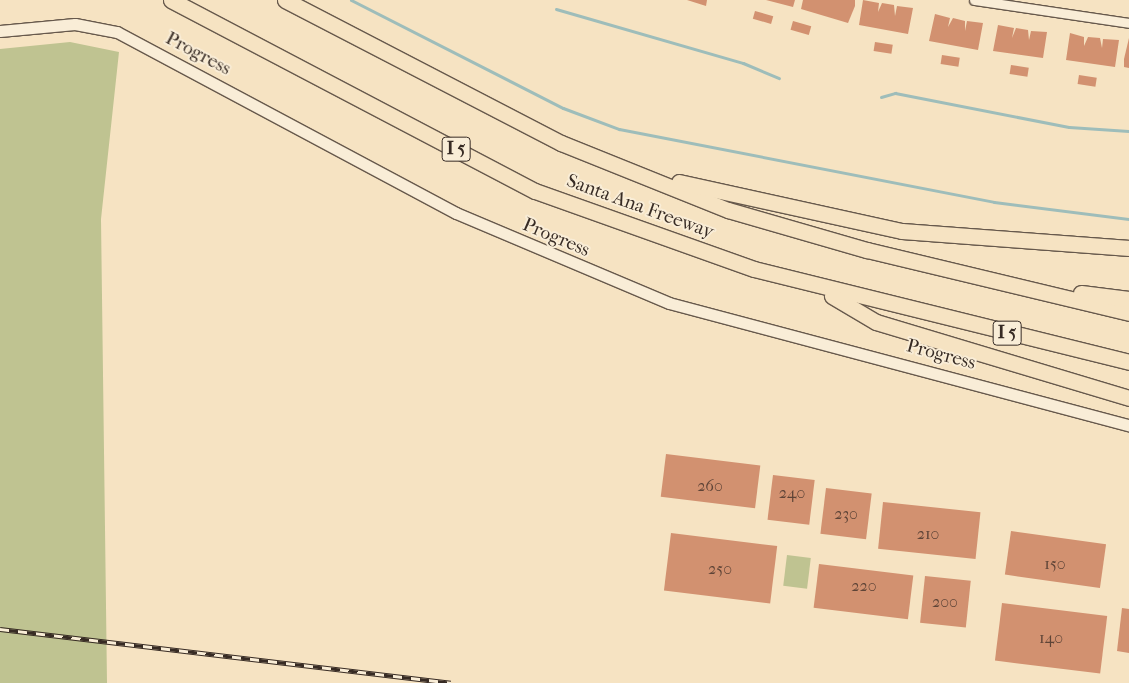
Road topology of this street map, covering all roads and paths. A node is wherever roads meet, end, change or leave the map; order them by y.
1 (171, 0) edge
2 (285, 0) edge
3 (974, 0) edge
4 (997, 2) edge
5 (1129, 23) edge
6 (0, 31) edge
7 (624, 169) junction
8 (1129, 248) edge
9 (1005, 283) junction
10 (814, 285) junction
11 (1129, 299) edge
12 (1129, 313) edge
13 (1129, 362) edge
14 (1129, 398) edge
15 (1129, 426) edge

1 - 10 highway, Santa Ana Freeway / I 5
2 - 7 highway, Santa Ana Freeway
3 - 4 street
4 - 5 street
6 - 15 street, Progress
7 - 8 highway
7 - 9 highway, Santa Ana Freeway
9 - 11 highway
9 - 12 highway, Santa Ana Freeway
10 - 13 highway, Santa Ana Freeway / I 5
10 - 14 highway

